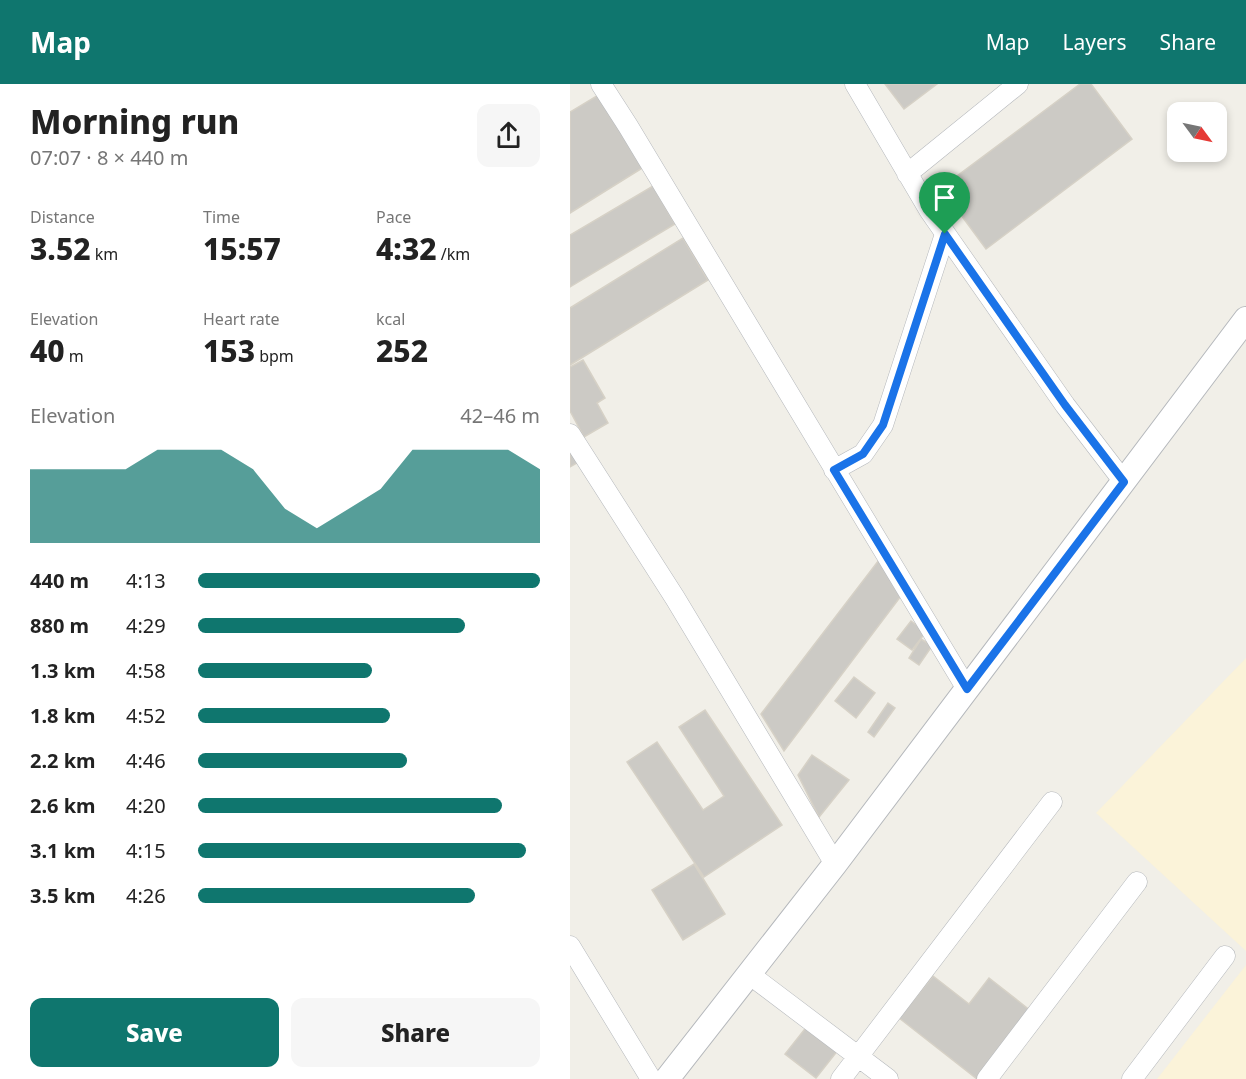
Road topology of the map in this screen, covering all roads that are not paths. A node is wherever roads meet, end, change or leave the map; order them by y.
1 (601, 84) edge
2 (855, 84) edge
3 (1018, 84) edge
4 (908, 174) junction
5 (945, 234) junction
6 (1246, 319) edge
7 (570, 434) edge
8 (834, 470) junction
9 (1124, 482) junction
10 (967, 689) junction
11 (1052, 802) dead end
12 (835, 864) junction
13 (1137, 882) dead end
14 (570, 946) edge
15 (1225, 956) dead end
16 (749, 974) junction
17 (858, 1056) junction
18 (651, 1079) edge
19 (667, 1079) edge
20 (841, 1079) edge
21 (888, 1079) edge
22 (987, 1079) edge
23 (1132, 1079) edge

1 - 8 street
2 - 4 street
3 - 4 street
4 - 5 street
5 - 8 street
5 - 9 street
6 - 9 street
7 - 12 street
8 - 10 street
9 - 10 street
10 - 12 street
11 - 17 street
12 - 16 street
13 - 22 street
14 - 18 street
15 - 23 street
16 - 17 street
16 - 19 street
17 - 20 street
17 - 21 street

